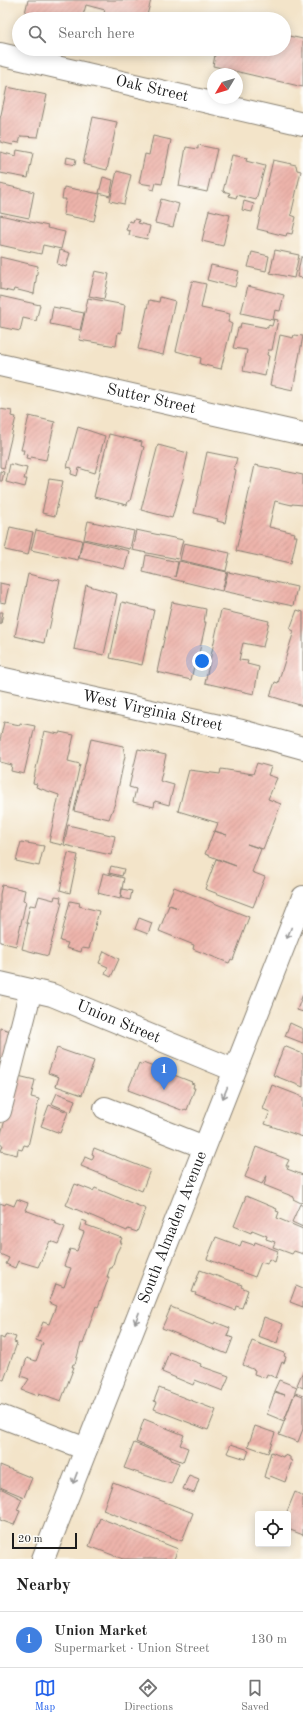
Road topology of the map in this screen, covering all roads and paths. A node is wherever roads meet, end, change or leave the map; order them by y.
1 (0, 54) edge
2 (303, 124) edge
3 (0, 365) edge
4 (303, 434) edge
5 (0, 678) edge
6 (303, 748) edge
7 (303, 897) edge
8 (0, 983) edge
9 (31, 990) junction
10 (234, 1070) junction
11 (105, 1108) dead end
12 (0, 1111) edge
13 (204, 1147) junction
14 (0, 1416) edge
15 (86, 1449) junction
16 (43, 1559) edge

1 - 2 street, Oak Street
3 - 4 street, Sutter Street
5 - 6 street, West Virginia Street
7 -> 10 street, South Almaden Avenue
8 - 9 street, Union Street
9 - 10 street, Union Street
9 - 12 street
10 -> 13 street, South Almaden Avenue
11 - 13 street
13 -> 15 street, South Almaden Avenue
14 - 15 street
15 -> 16 street, South Almaden Avenue

